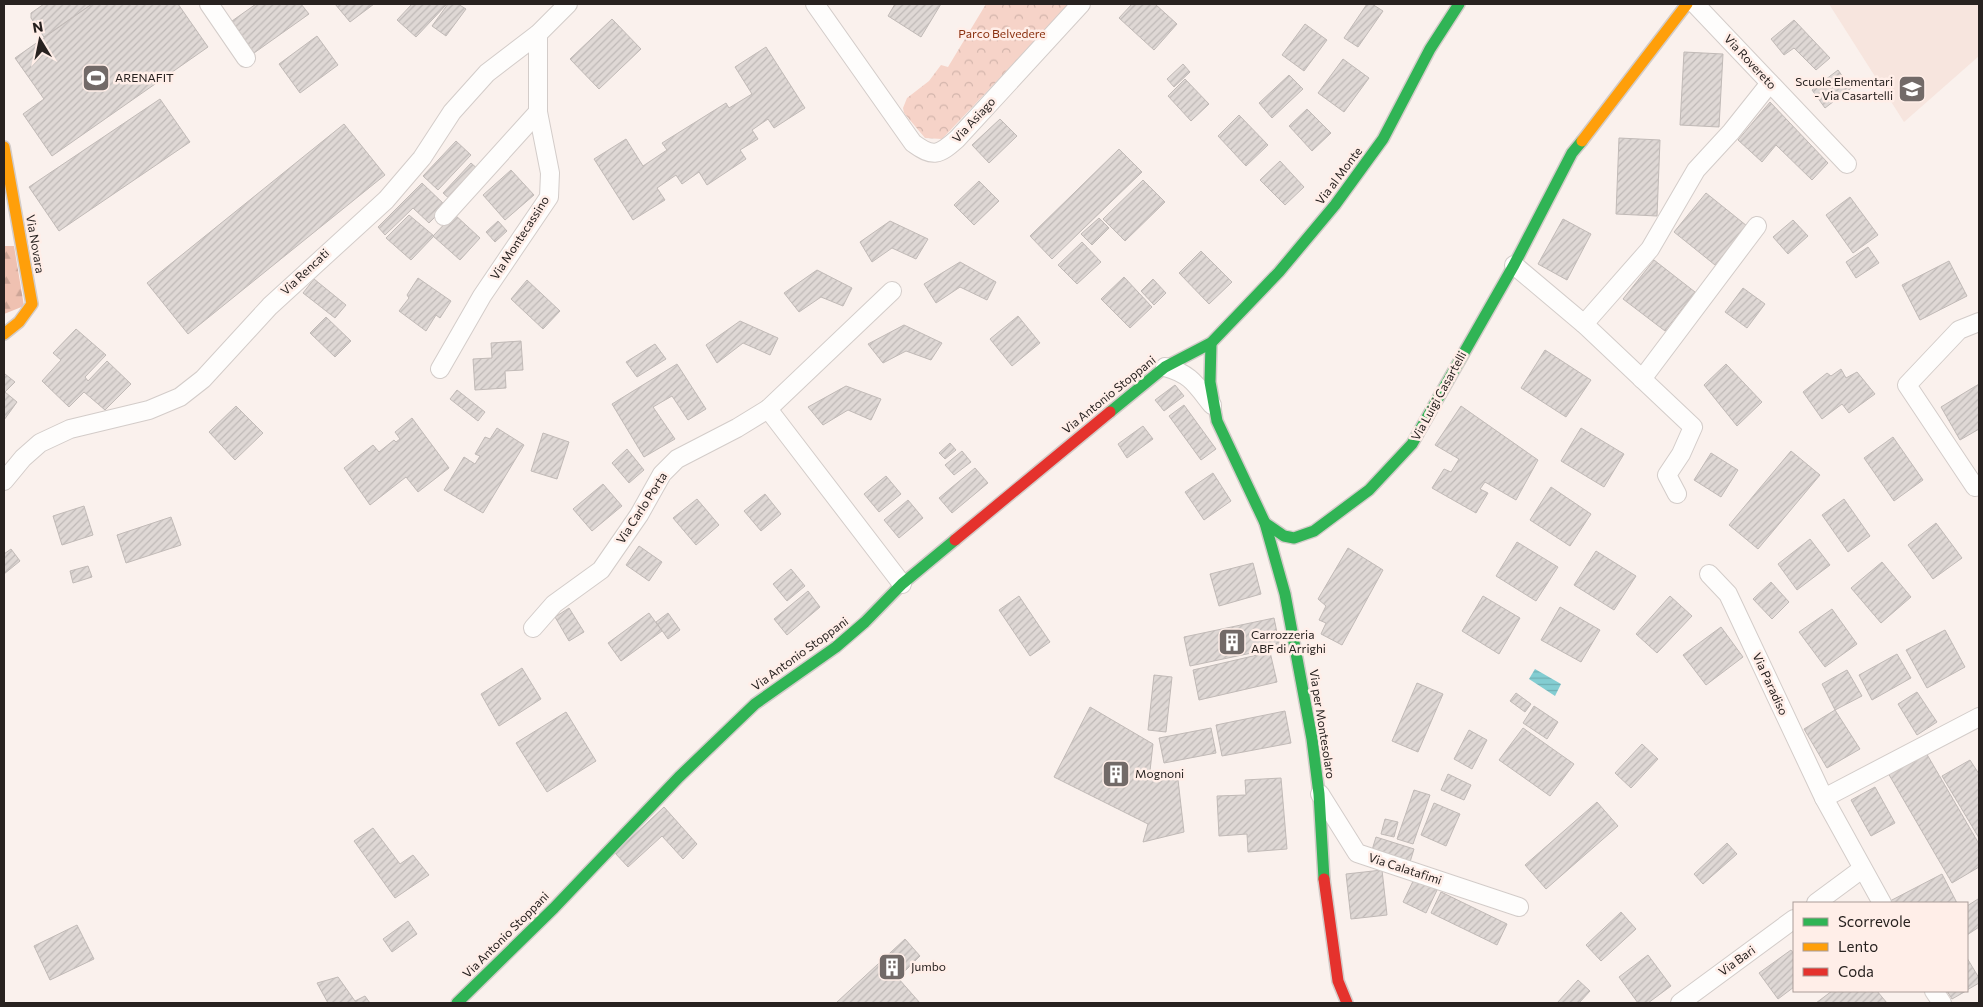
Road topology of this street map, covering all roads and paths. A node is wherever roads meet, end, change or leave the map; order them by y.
1 (209, 4) edge
2 (568, 4) edge
3 (815, 4) edge
4 (1081, 4) edge
5 (1459, 4) edge
6 (1687, 4) edge
7 (1695, 4) edge
8 (538, 34) junction
9 (246, 58) dead end
10 (1770, 83) junction
11 (538, 112) junction
12 (4, 147) edge
13 (1847, 164) dead end
14 (444, 216) dead end
15 (1757, 226) dead end
16 (1514, 265) junction
17 (892, 291) dead end
18 (1979, 322) edge
19 (1584, 324) junction
20 (4, 334) edge
21 (1211, 342) junction
22 (1165, 367) junction
23 (440, 369) dead end
24 (1642, 379) junction
25 (1212, 405) junction
26 (768, 409) junction
27 (4, 481) edge
28 (1976, 487) dead end
29 (1677, 494) dead end
30 (1265, 523) junction
31 (1305, 535) junction
32 (1294, 548) dead end
33 (1288, 569) dead end
34 (1710, 574) dead end
35 (902, 584) junction
36 (1285, 594) junction
37 (534, 628) dead end
38 (1979, 717) edge
39 (1319, 794) junction
40 (1824, 798) junction
41 (1862, 869) junction
42 (1817, 902) edge
43 (1881, 902) edge
44 (1519, 907) dead end
45 (1793, 920) edge
46 (1935, 992) edge
47 (457, 1003) edge
48 (1347, 1003) edge
49 (1680, 1003) edge
50 (1942, 1003) edge

1 - 9 street
2 - 8 street, Via Rencati
3 - 4 street, Via Asiago
5 - 21 street, Via al Monte
6 - 16 street, Via Luigi Casartelli
7 - 10 street, Via Rovereto
8 - 11 street, Via Montecassino
8 - 27 street, Via Rencati
10 - 13 street, Via Rovereto
10 - 19 street
11 - 14 street
11 - 23 street, Via Montecassino
12 - 20 street, Via Novara
15 - 24 street
16 - 19 street
16 - 31 street, Via Luigi Casartelli
17 - 26 street, Via Carlo Porta
18 - 28 street
19 - 24 street
21 - 22 street, Via Antonio Stoppani
21 - 25 street, Via per Montesolaro
22 - 25 street
22 - 35 street, Via Antonio Stoppani
24 - 29 street
25 - 30 street, Via per Montesolaro
26 - 35 street
26 - 37 street, Via Carlo Porta
30 - 31 street
30 - 36 street, Via per Montesolaro
31 - 32 street, Via Luigi Casartelli
33 - 36 street
34 - 40 street, Via Paradiso
35 - 47 street, Via Antonio Stoppani
36 - 39 street, Via per Montesolaro
38 - 40 street
39 - 44 street, Via Calatafimi
39 - 48 street, Via per Montesolaro
40 - 41 street, Via Paradiso
41 - 42 street
41 - 43 street, Via Paradiso
45 - 49 street, Via Bari
46 - 50 street

